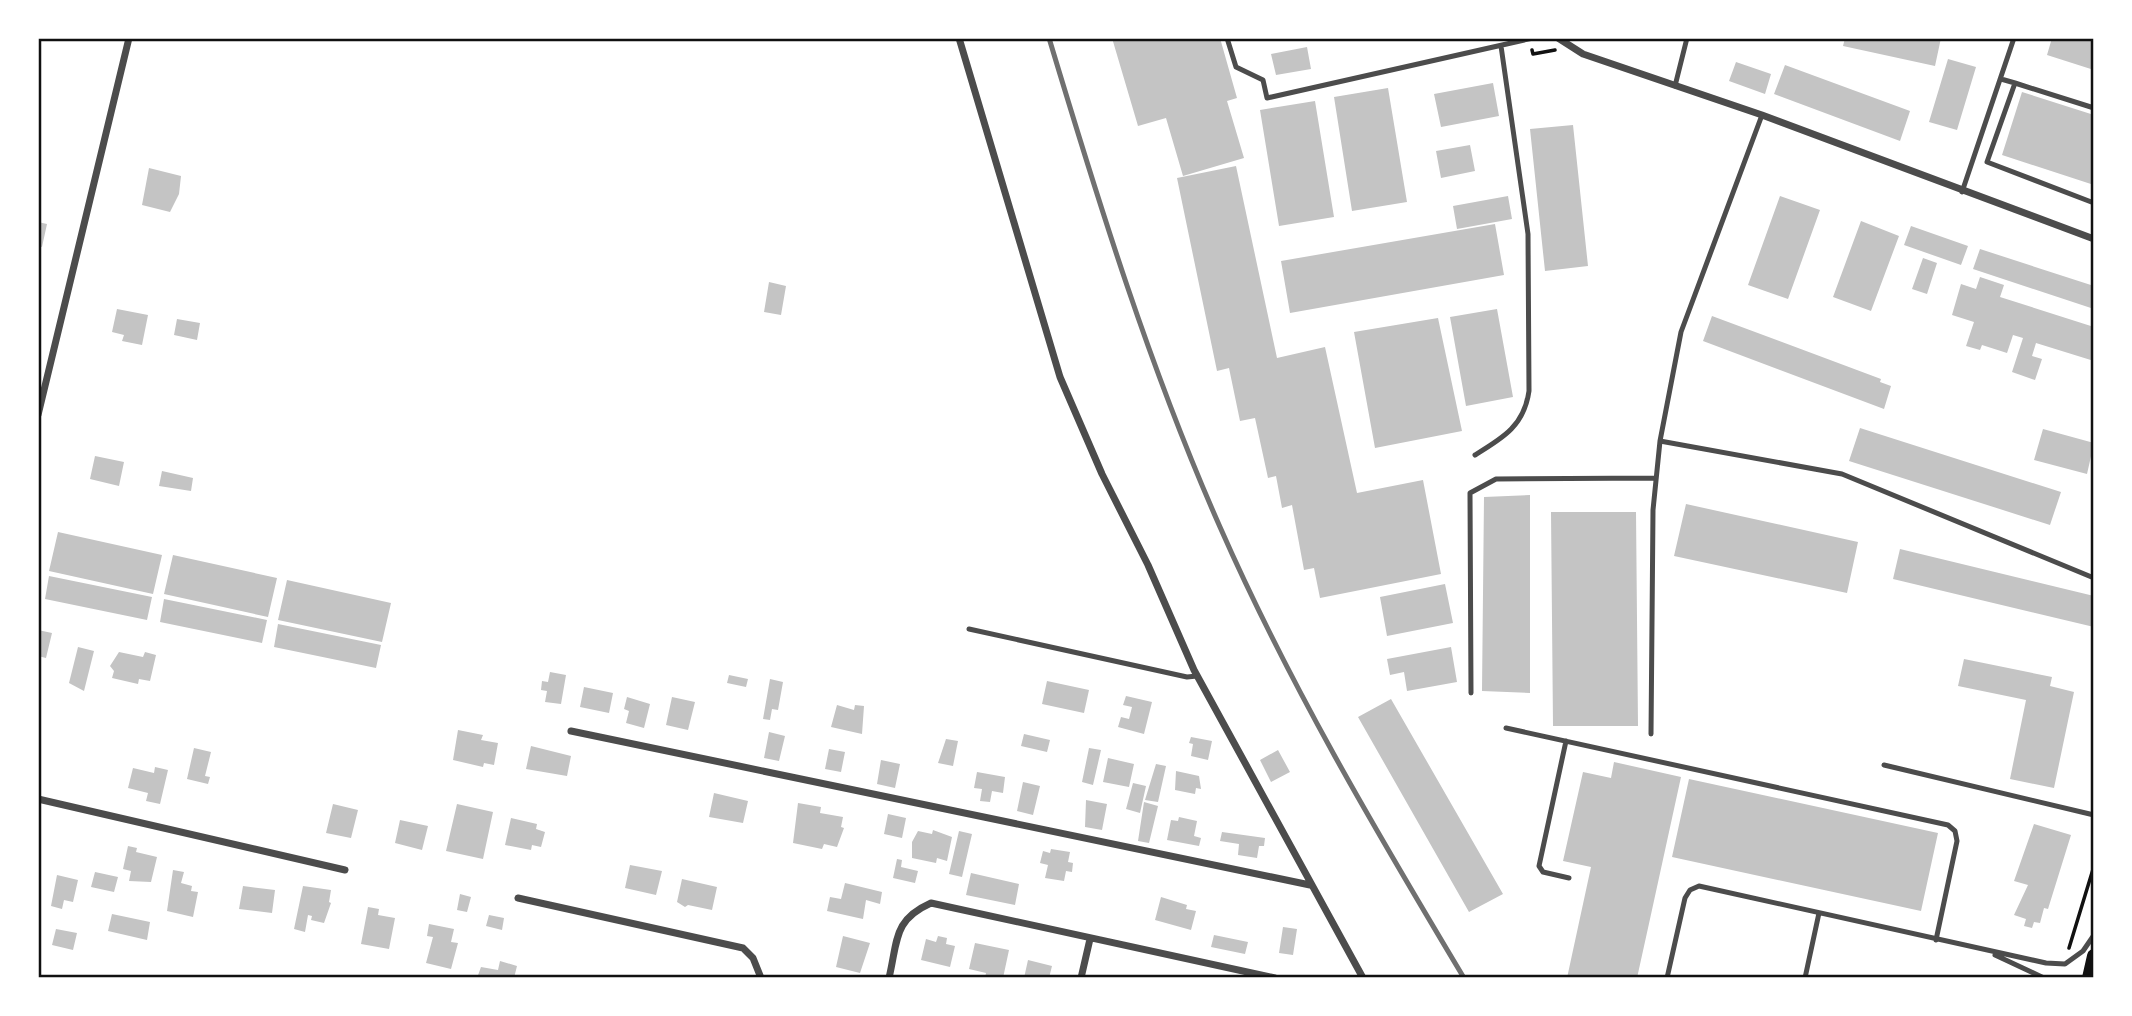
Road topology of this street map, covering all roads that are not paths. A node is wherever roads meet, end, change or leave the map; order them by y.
1 (128, 38) edge
2 (959, 38) edge
3 (1227, 38) edge
4 (1558, 38) edge
5 (1688, 38) edge
6 (2014, 38) edge
7 (1531, 39) edge
8 (1501, 46) junction
9 (2001, 79) junction
10 (2015, 83) junction
11 (1675, 86) junction
12 (2094, 108) edge
13 (1762, 115) junction
14 (1962, 192) junction
15 (2094, 203) edge
16 (2094, 239) edge
17 (38, 415) edge
18 (1660, 441) junction
19 (1475, 455) dead end
20 (1657, 478) junction
21 (2094, 578) edge
22 (969, 629) dead end
23 (1198, 676) junction
24 (1471, 693) dead end
25 (1506, 728) dead end
26 (571, 731) dead end
27 (1651, 734) dead end
28 (1566, 741) junction
29 (1884, 765) dead end
30 (38, 799) edge
31 (2094, 815) edge
32 (345, 870) dead end
33 (1569, 878) dead end
34 (1310, 885) junction
35 (518, 898) dead end
36 (1819, 913) junction
37 (2094, 935) edge
38 (1090, 939) junction
39 (1936, 940) junction
40 (1986, 951) junction
41 (2094, 956) edge
42 (761, 978) edge
43 (889, 978) edge
44 (1081, 978) edge
45 (1275, 978) edge
46 (1363, 978) edge
47 (1667, 978) edge
48 (1805, 978) edge
49 (2044, 978) edge
50 (2089, 978) edge

1 - 17 street
2 - 23 street
3 - 8 lane
4 - 11 street
5 - 11 lane
6 - 9 lane
7 - 8 lane
8 - 19 lane
9 - 10 lane
9 - 14 lane
10 - 12 lane
10 - 15 lane
11 - 13 street
13 - 14 street
13 - 18 lane
14 - 16 street
18 - 20 lane
18 - 21 lane
20 - 24 lane
20 - 27 lane
22 - 23 lane
23 - 34 street
25 - 28 lane
26 - 34 street
28 - 33 lane
28 - 39 lane
29 - 31 lane
30 - 32 street
34 - 46 street
35 - 42 street
36 - 39 lane
36 - 47 lane
36 - 48 lane
37 - 40 lane
38 - 43 street
38 - 44 street
38 - 45 street
39 - 40 lane
40 - 49 lane
41 - 50 main road

